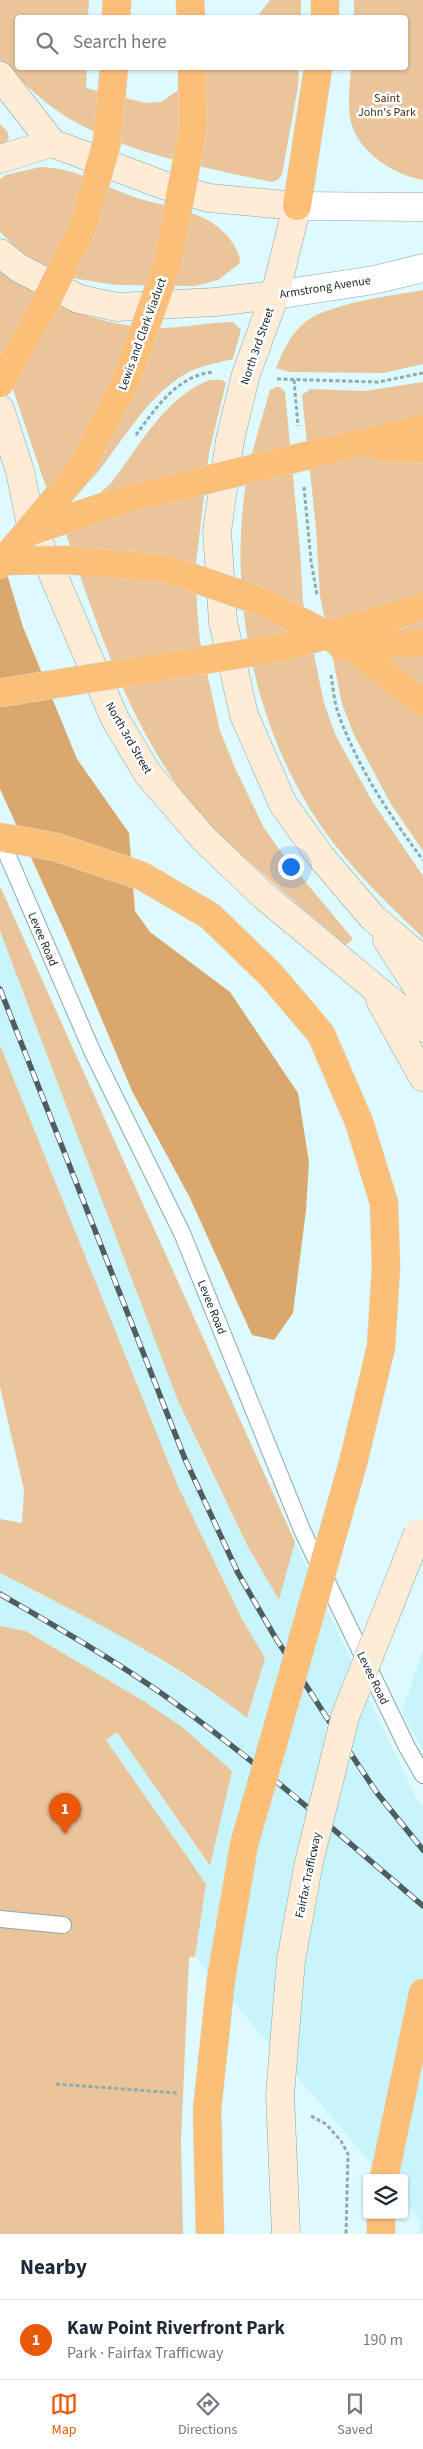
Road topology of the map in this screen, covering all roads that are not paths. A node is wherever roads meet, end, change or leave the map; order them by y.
1 (117, 0) edge
2 (190, 0) edge
3 (325, 0) edge
4 (116, 15) edge
5 (191, 15) edge
6 (325, 15) edge
7 (114, 70) edge
8 (192, 70) edge
9 (318, 70) edge
10 (0, 76) edge
11 (52, 143) junction
12 (0, 159) edge
13 (297, 206) junction
14 (423, 207) edge
15 (0, 253) edge
16 (423, 268) edge
17 (276, 295) junction
18 (0, 382) edge
19 (0, 409) edge
20 (423, 428) edge
21 (347, 446) junction
22 (423, 449) edge
23 (0, 541) edge
24 (0, 563) edge
25 (423, 607) edge
26 (423, 643) edge
27 (285, 647) junction
28 (0, 693) edge
29 (423, 702) edge
30 (0, 837) edge
31 (373, 918) junction
32 (423, 960) edge
33 (372, 985) junction
34 (423, 996) edge
35 (423, 1028) edge
36 (423, 1077) edge
37 (422, 1525) edge
38 (423, 1775) edge
39 (0, 1919) edge
40 (63, 1925) dead end
41 (423, 1993) edge
42 (385, 2174) edge
43 (381, 2219) edge
44 (210, 2234) edge
45 (286, 2234) edge
46 (381, 2234) edge

1 - 4 highway
2 - 5 highway
3 - 6 highway
7 - 18 highway, bridge
8 - 24 highway, Lewis and Clark Viaduct, bridge
9 - 13 highway
10 - 11 main road
11 - 12 main road
11 - 13 main road
13 - 14 street
13 - 17 main road, North 3rd Street
15 - 17 main road, Armstrong Avenue
16 - 17 street, Armstrong Avenue
17 - 31 main road, North 3rd Street
19 - 33 main road, North 3rd Street
20 - 21 highway
21 - 22 highway
21 - 23 highway, bridge
24 - 29 highway, bridge
25 - 27 highway, bridge
26 - 27 highway, bridge
27 - 28 highway, bridge
30 - 38 lane, Levee Road
30 - 44 highway, bridge
31 - 32 main road, North 3rd Street
31 - 34 main road
33 - 35 main road, North 3rd Street
33 - 36 main road
37 - 45 main road, Fairfax Trafficway, bridge
39 - 40 lane
41 - 42 highway
43 - 46 highway

